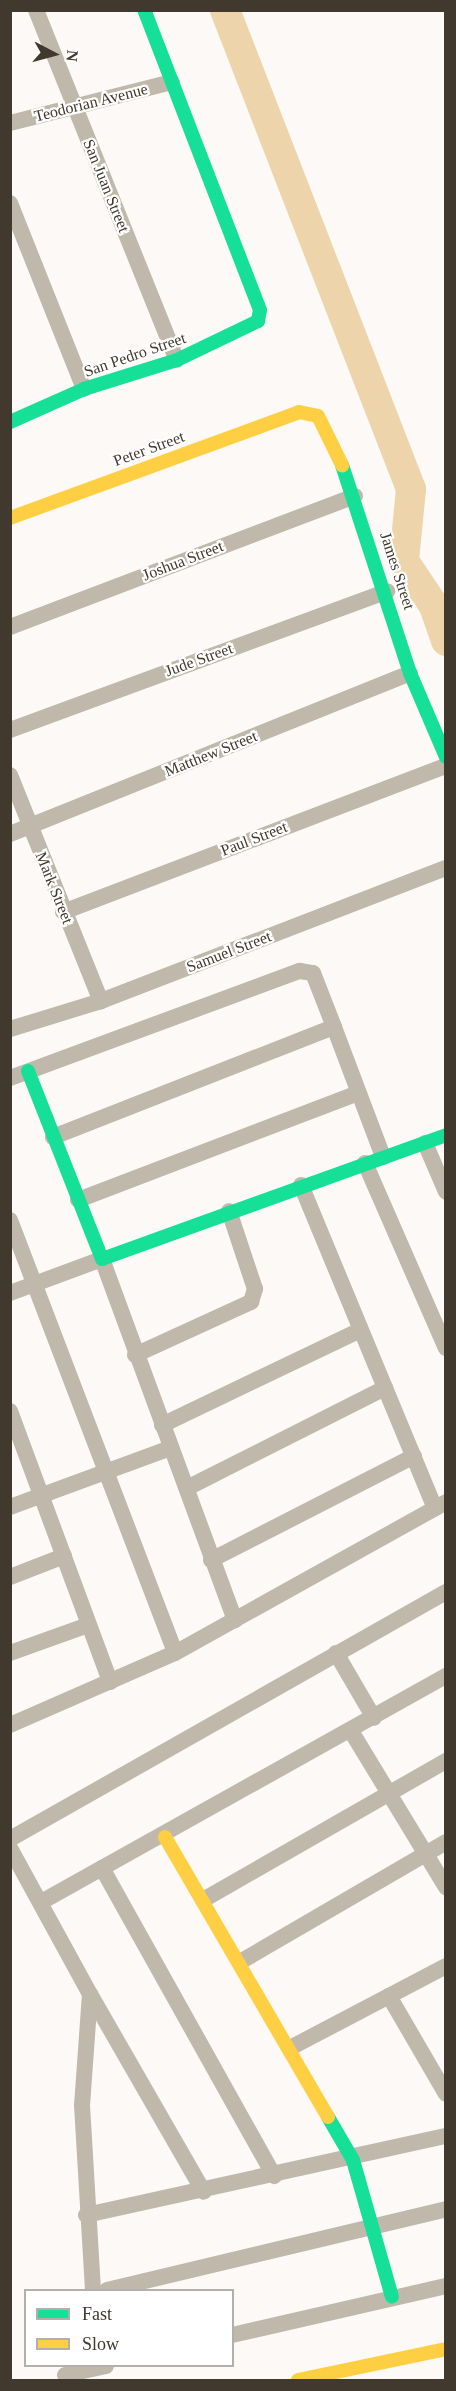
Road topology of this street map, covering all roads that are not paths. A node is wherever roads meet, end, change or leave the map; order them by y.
1 (36, 10) edge
2 (144, 10) edge
3 (172, 82) junction
4 (75, 109) junction
5 (10, 123) edge
6 (10, 203) edge
7 (177, 360) junction
8 (84, 389) junction
9 (299, 412) joint
10 (10, 422) edge
11 (355, 496) junction
12 (10, 518) edge
13 (387, 591) junction
14 (10, 627) edge
15 (410, 673) junction
16 (10, 730) edge
17 (446, 757) edge
18 (446, 766) edge
19 (10, 775) edge
20 (30, 828) junction
21 (10, 834) edge
22 (446, 868) edge
23 (63, 912) junction
24 (101, 1001) junction
25 (334, 1027) junction
26 (11, 1028) edge
27 (28, 1071) junction
28 (10, 1078) edge
29 (358, 1093) junction
30 (446, 1136) edge
31 (53, 1137) junction
32 (424, 1143) junction
33 (383, 1157) junction
34 (365, 1163) junction
35 (301, 1185) junction
36 (446, 1192) edge
37 (78, 1200) junction
38 (229, 1210) junction
39 (10, 1220) edge
40 (102, 1259) junction
41 (36, 1284) junction
42 (10, 1293) edge
43 (360, 1330) junction
44 (446, 1348) edge
45 (135, 1355) junction
46 (385, 1388) junction
47 (10, 1411) edge
48 (162, 1425) junction
49 (15, 1439) edge
50 (170, 1448) junction
51 (414, 1456) junction
52 (104, 1472) junction
53 (187, 1488) junction
54 (41, 1496) junction
55 (440, 1505) edge
56 (10, 1507) edge
57 (64, 1556) junction
58 (211, 1560) junction
59 (10, 1577) edge
60 (446, 1592) edge
61 (235, 1620) junction
62 (88, 1625) junction
63 (10, 1653) edge
64 (175, 1653) junction
65 (336, 1653) junction
66 (446, 1676) edge
67 (110, 1682) junction
68 (374, 1718) junction
69 (10, 1725) edge
70 (351, 1731) junction
71 (446, 1761) edge
72 (388, 1793) junction
73 (165, 1837) junction
74 (10, 1839) edge
75 (446, 1842) edge
76 (10, 1848) edge
77 (426, 1852) junction
78 (102, 1868) junction
79 (446, 1887) edge
80 (203, 1900) junction
81 (43, 1901) junction
82 (240, 1962) junction
83 (446, 1966) edge
84 (90, 1994) junction
85 (389, 1996) junction
86 (290, 2048) junction
87 (446, 2094) edge
88 (446, 2136) edge
89 (353, 2160) junction
90 (274, 2176) junction
91 (204, 2192) junction
92 (446, 2209) edge
93 (86, 2215) junction
94 (376, 2226) junction
95 (446, 2286) edge
96 (93, 2289) edge
97 (111, 2289) edge
98 (392, 2297) junction
99 (234, 2335) edge
100 (446, 2349) edge
101 (97, 2367) edge
102 (65, 2375) dead end
103 (298, 2380) edge

1 - 4 street, San Juan Street
2 - 3 main road
3 - 4 street, Teodorian Avenue
3 - 7 main road, San Pedro Street
4 - 5 street, Teodorian Avenue
4 - 7 street, San Juan Street
6 - 8 street
7 - 8 main road, San Pedro Street
8 - 10 main road, San Pedro Street
9 - 11 main road, James Street
9 - 12 main road, Peter Street
11 - 13 main road, James Street
11 - 14 street, Joshua Street
13 - 15 main road, James Street
13 - 16 street, Jude Street
15 - 17 main road, James Street
15 - 20 street, Matthew Street
18 - 23 street, Paul Street
19 - 20 street, Mark Street
20 - 21 street, Matthew Street
20 - 23 street, Mark Street
22 - 24 street, Samuel Street
23 - 24 street, Mark Street
24 - 26 street, Samuel Street
25 - 27 street
25 - 29 street
25 - 31 street
27 - 28 street
27 - 31 main road
29 - 33 street
29 - 37 street
30 - 32 main road
31 - 37 main road
32 - 33 main road
32 - 36 street
33 - 34 main road
34 - 35 main road
34 - 44 street
35 - 38 main road
35 - 43 street
37 - 40 main road
38 - 40 main road
38 - 45 street
39 - 41 street
40 - 41 street
40 - 45 street
41 - 42 street
41 - 52 street
43 - 46 street
43 - 48 street
45 - 48 street
46 - 51 street
46 - 53 street
47 - 49 street
48 - 50 street
49 - 54 street
50 - 52 street
50 - 53 street
51 - 55 street
51 - 58 street
52 - 54 street
52 - 64 street
53 - 58 street
54 - 56 street
54 - 57 street
55 - 61 street
57 - 59 street
57 - 62 street
58 - 61 street
60 - 65 street
61 - 64 street
62 - 63 street
62 - 67 street
64 - 67 street
65 - 68 street
65 - 74 street
66 - 68 street
67 - 69 street
68 - 70 street
70 - 72 street
70 - 73 street
71 - 72 street
72 - 77 street
72 - 80 street
73 - 78 street
73 - 80 main road
75 - 77 street
76 - 81 street
77 - 79 street
77 - 82 street
78 - 81 street
78 - 90 street
80 - 82 main road
81 - 84 street
82 - 86 main road
83 - 85 street
84 - 91 street
84 - 93 street
85 - 86 street
85 - 87 street
86 - 89 main road
88 - 89 street
89 - 90 street
89 - 94 main road
90 - 91 street
91 - 93 street
92 - 94 street
93 - 96 street
94 - 97 street
94 - 98 main road
95 - 98 street
98 - 99 street
100 - 103 main road
101 - 102 street

